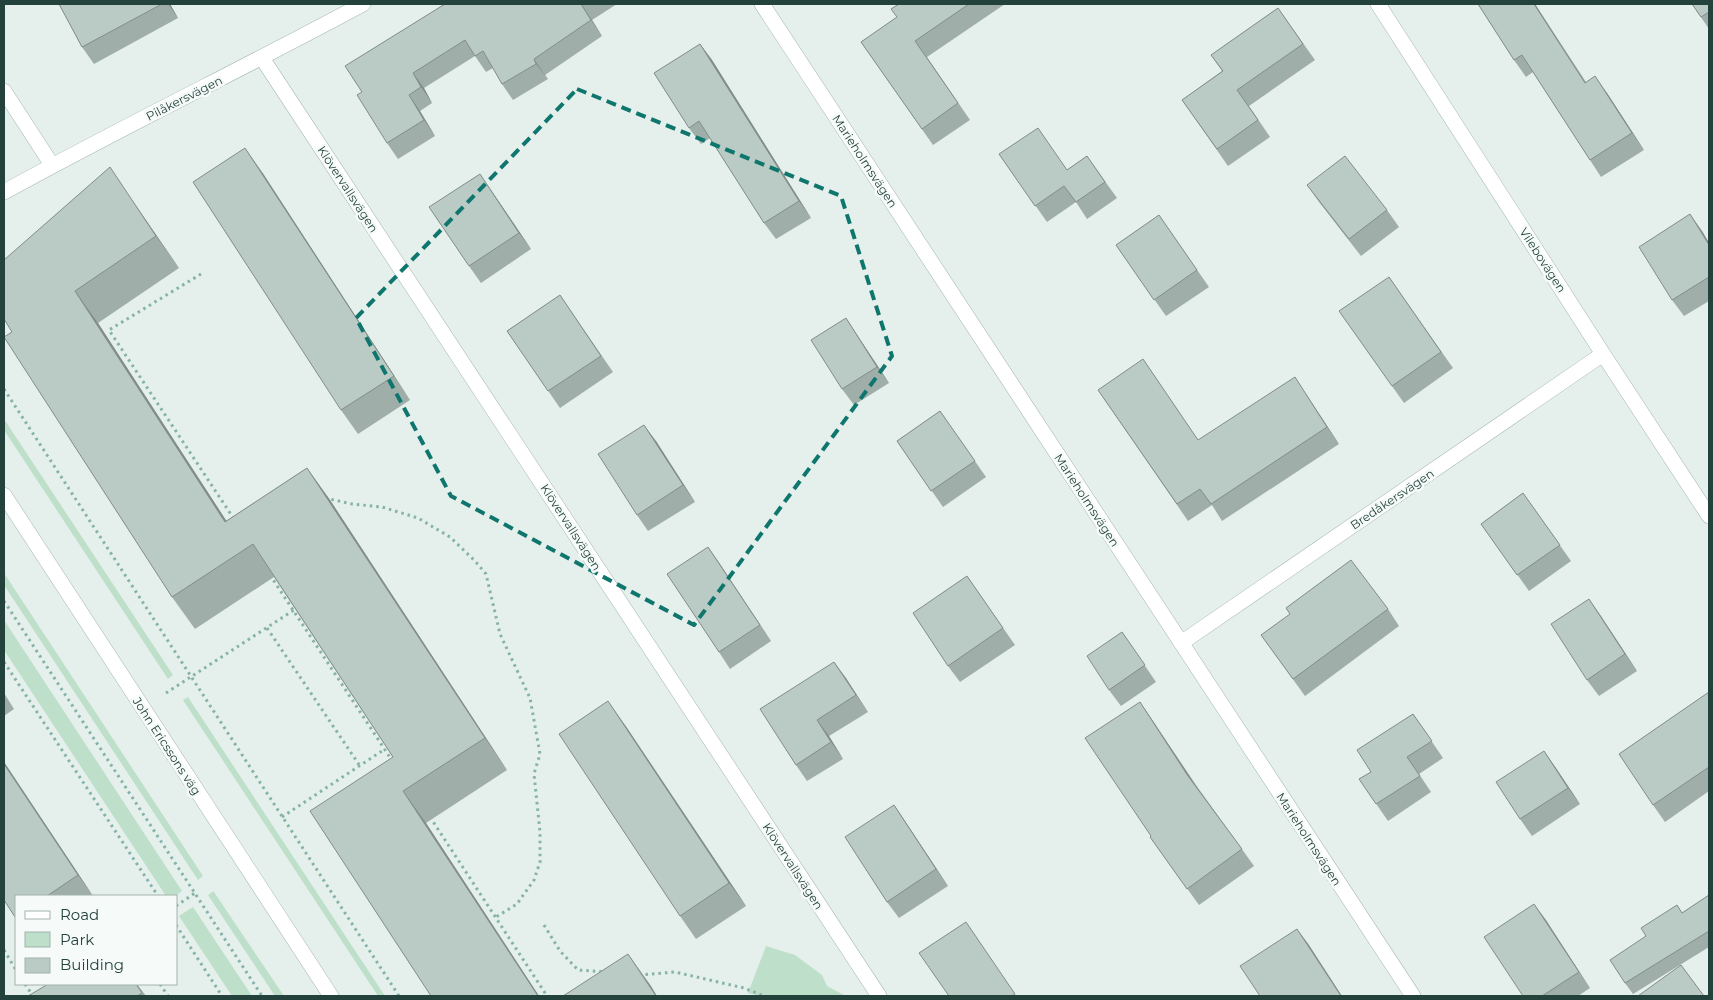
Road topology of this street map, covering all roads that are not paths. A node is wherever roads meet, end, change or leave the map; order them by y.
1 (363, 4) edge
2 (762, 4) edge
3 (1378, 4) edge
4 (262, 58) junction
5 (4, 91) edge
6 (52, 165) junction
7 (4, 192) edge
8 (1603, 354) junction
9 (4, 495) edge
10 (1709, 516) edge
11 (1181, 644) junction
12 (330, 996) edge
13 (879, 996) edge
14 (1412, 996) edge

1 - 4 street, Pilåkersvägen
2 - 11 street, Marieholmsvägen
3 - 8 street, Vilebovägen
4 - 6 street, Pilåkersvägen
4 - 13 street, Klövervallsvägen
5 - 6 street
6 - 7 street, Pilåkersvägen
8 - 10 street, Vilebovägen
8 - 11 street, Bredåkersvägen
9 - 12 street, John Ericssons väg
11 - 14 street, Marieholmsvägen

